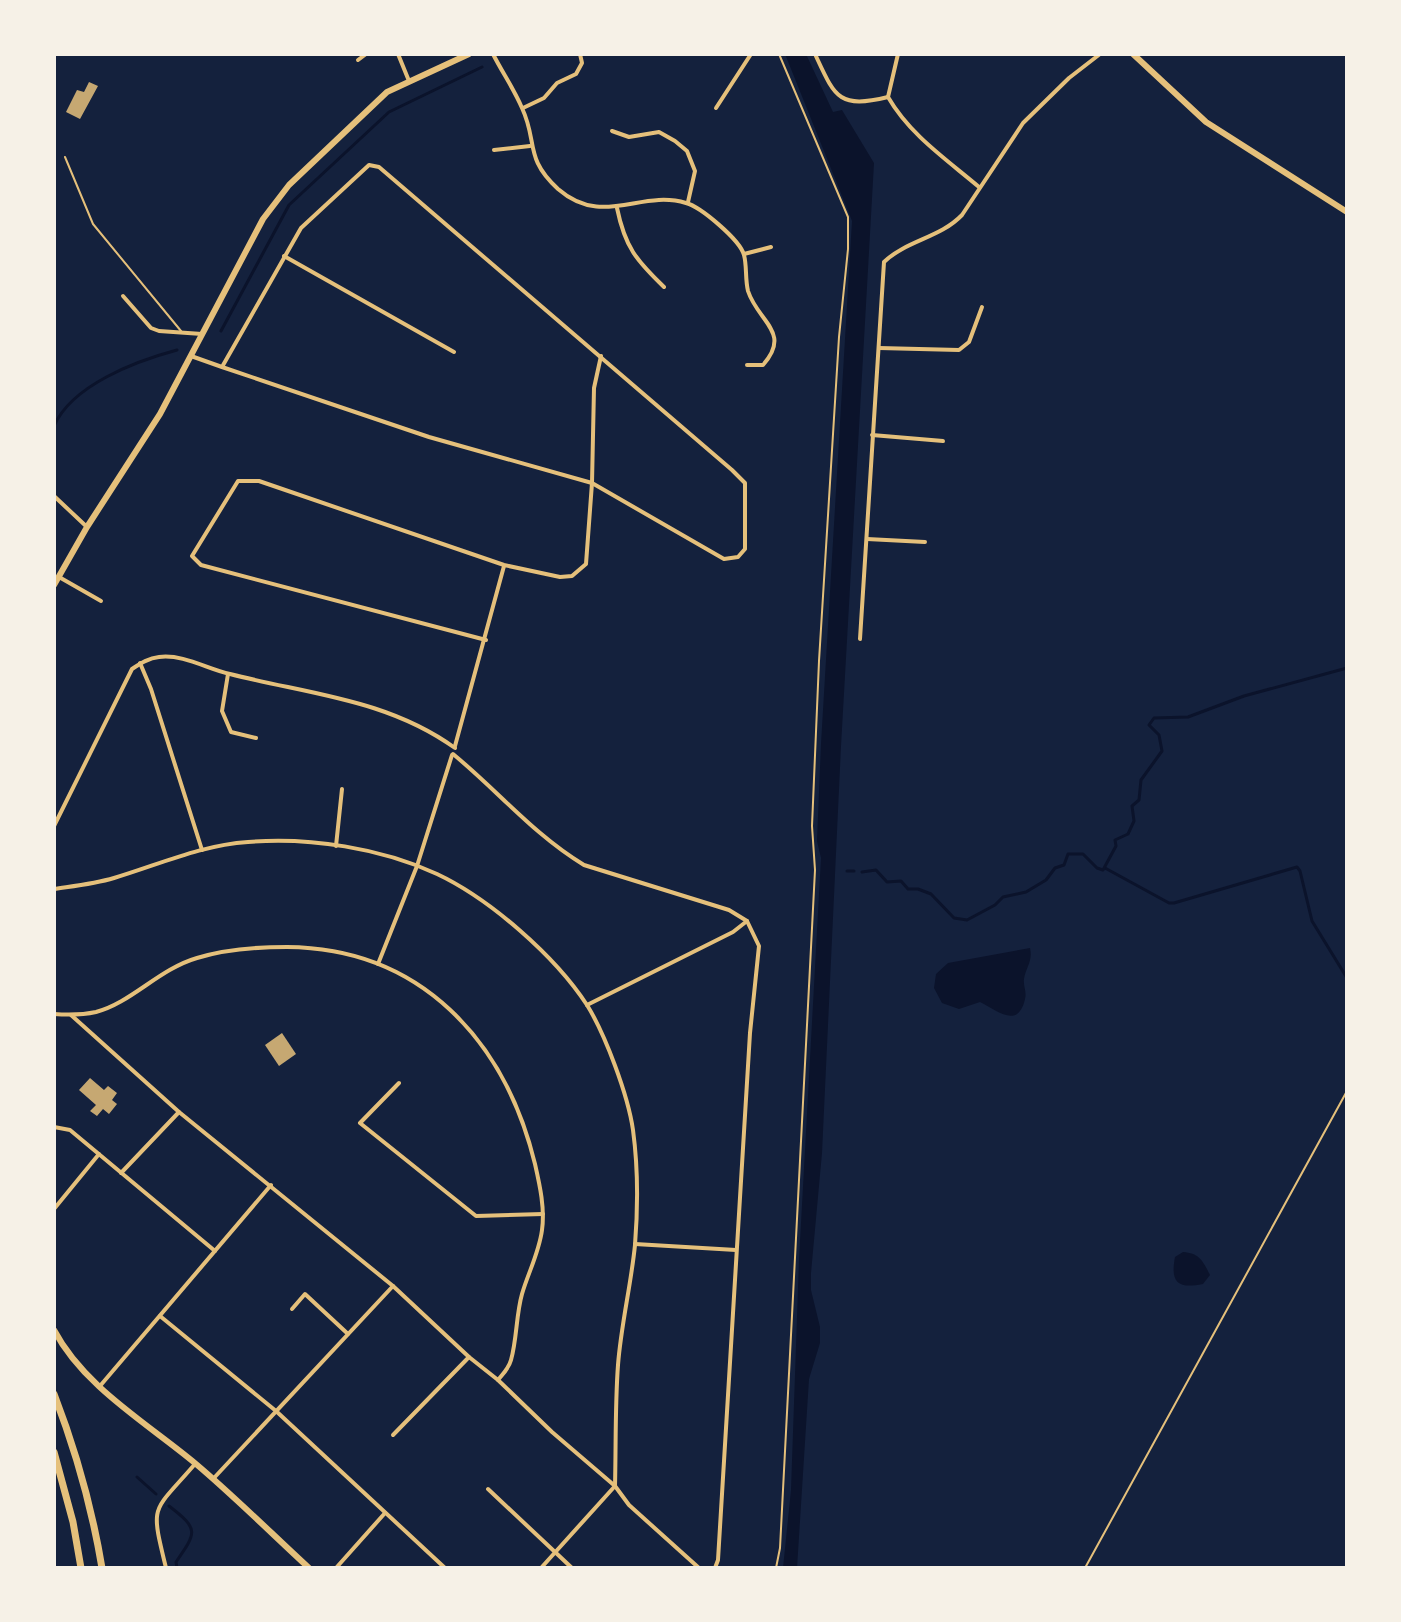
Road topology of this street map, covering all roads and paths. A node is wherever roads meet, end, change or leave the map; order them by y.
1 (366, 54) edge
2 (398, 54) edge
3 (469, 54) edge
4 (493, 54) edge
5 (580, 54) edge
6 (751, 54) edge
7 (779, 54) edge
8 (815, 54) edge
9 (898, 54) edge
10 (1100, 54) edge
11 (1133, 54) edge
12 (358, 60) dead end
13 (407, 82) junction
14 (888, 97) junction
15 (522, 108) junction
16 (716, 108) dead end
17 (612, 131) dead end
18 (530, 146) junction
19 (494, 150) dead end
20 (65, 157) dead end
21 (979, 187) junction
22 (688, 203) junction
23 (617, 208) junction
24 (1347, 212) edge
25 (771, 247) dead end
26 (744, 254) junction
27 (284, 256) junction
28 (664, 287) dead end
29 (123, 296) dead end
30 (982, 307) dead end
31 (182, 332) junction
32 (202, 334) junction
33 (879, 348) junction
34 (454, 352) dead end
35 (189, 355) junction
36 (601, 356) junction
37 (747, 365) dead end
38 (222, 367) junction
39 (872, 435) junction
40 (943, 441) dead end
41 (592, 483) junction
42 (54, 496) edge
43 (87, 527) junction
44 (867, 539) junction
45 (925, 542) dead end
46 (504, 565) junction
47 (59, 577) junction
48 (54, 585) edge
49 (101, 601) dead end
50 (860, 639) dead end
51 (486, 640) junction
52 (140, 663) junction
53 (228, 674) junction
54 (256, 738) dead end
55 (454, 751) junction
56 (342, 789) dead end
57 (54, 826) edge
58 (336, 846) junction
59 (202, 850) junction
60 (417, 866) junction
61 (54, 889) edge
62 (747, 921) junction
63 (378, 964) junction
64 (587, 1005) junction
65 (54, 1014) edge
66 (71, 1015) junction
67 (399, 1083) dead end
68 (1347, 1091) edge
69 (179, 1112) junction
70 (54, 1127) edge
71 (99, 1154) junction
72 (121, 1173) junction
73 (271, 1185) junction
74 (54, 1209) edge
75 (543, 1214) junction
76 (635, 1244) junction
77 (736, 1250) junction
78 (215, 1251) junction
79 (393, 1286) junction
80 (292, 1309) dead end
81 (160, 1316) junction
82 (54, 1330) edge
83 (348, 1334) junction
84 (469, 1357) junction
85 (498, 1380) junction
86 (100, 1386) junction
87 (54, 1394) edge
88 (276, 1411) junction
89 (393, 1435) dead end
90 (54, 1452) edge
91 (195, 1464) junction
92 (213, 1479) junction
93 (615, 1486) junction
94 (488, 1489) dead end
95 (386, 1513) junction
96 (556, 1552) junction
97 (81, 1568) edge
98 (102, 1568) edge
99 (166, 1568) edge
100 (309, 1568) edge
101 (336, 1568) edge
102 (445, 1568) edge
103 (541, 1568) edge
104 (572, 1568) edge
105 (699, 1568) edge
106 (715, 1568) edge
107 (776, 1568) edge
108 (1085, 1568) edge

1 - 12 street
2 - 13 street
3 - 13 main road
4 - 15 street
5 - 15 street
6 - 16 street
7 - 107 path
8 - 14 street
9 - 14 street
10 - 21 street
11 - 24 main road
13 - 32 main road
14 - 21 street
15 - 18 street
17 - 22 street
18 - 19 street
18 - 23 street
20 - 31 lane
21 - 33 street
22 - 23 street
22 - 26 street
23 - 28 street
25 - 26 street
26 - 37 street
27 - 34 street
27 - 36 street
27 - 38 street
29 - 31 street
30 - 33 street
31 - 32 street
32 - 35 main road
33 - 39 street
35 - 38 street
35 - 43 main road
36 - 41 street
36 - 41 street
38 - 41 street
39 - 40 street
39 - 44 street
41 - 46 street
42 - 43 street
43 - 47 main road
44 - 45 street
44 - 50 street
46 - 51 street
46 - 51 street
47 - 48 main road
47 - 49 street
51 - 55 street
52 - 53 street
52 - 57 street
52 - 59 street
53 - 54 street
53 - 55 street
55 - 60 street
55 - 62 street
56 - 58 street
58 - 59 street
58 - 60 street
59 - 61 street
60 - 63 street
60 - 64 street
62 - 64 street
62 - 77 street
63 - 66 street
63 - 75 street
64 - 76 street
65 - 66 street
66 - 69 street
67 - 75 street
68 - 108 path
69 - 72 street
69 - 73 street
70 - 71 street
71 - 72 street
71 - 74 street
72 - 78 street
73 - 78 street
73 - 79 street
75 - 85 street
76 - 77 street
76 - 93 street
77 - 106 street
78 - 81 street
79 - 83 street
79 - 84 street
80 - 83 street
81 - 86 street
81 - 88 street
82 - 86 main road
83 - 88 street
84 - 85 street
84 - 89 street
85 - 93 street
86 - 91 main road
87 - 98 highway
88 - 92 street
88 - 95 street
90 - 97 highway
91 - 92 main road
91 - 99 street
92 - 100 main road
93 - 96 street
93 - 105 street
94 - 96 street
95 - 101 street
95 - 102 street
96 - 103 street
96 - 104 street

